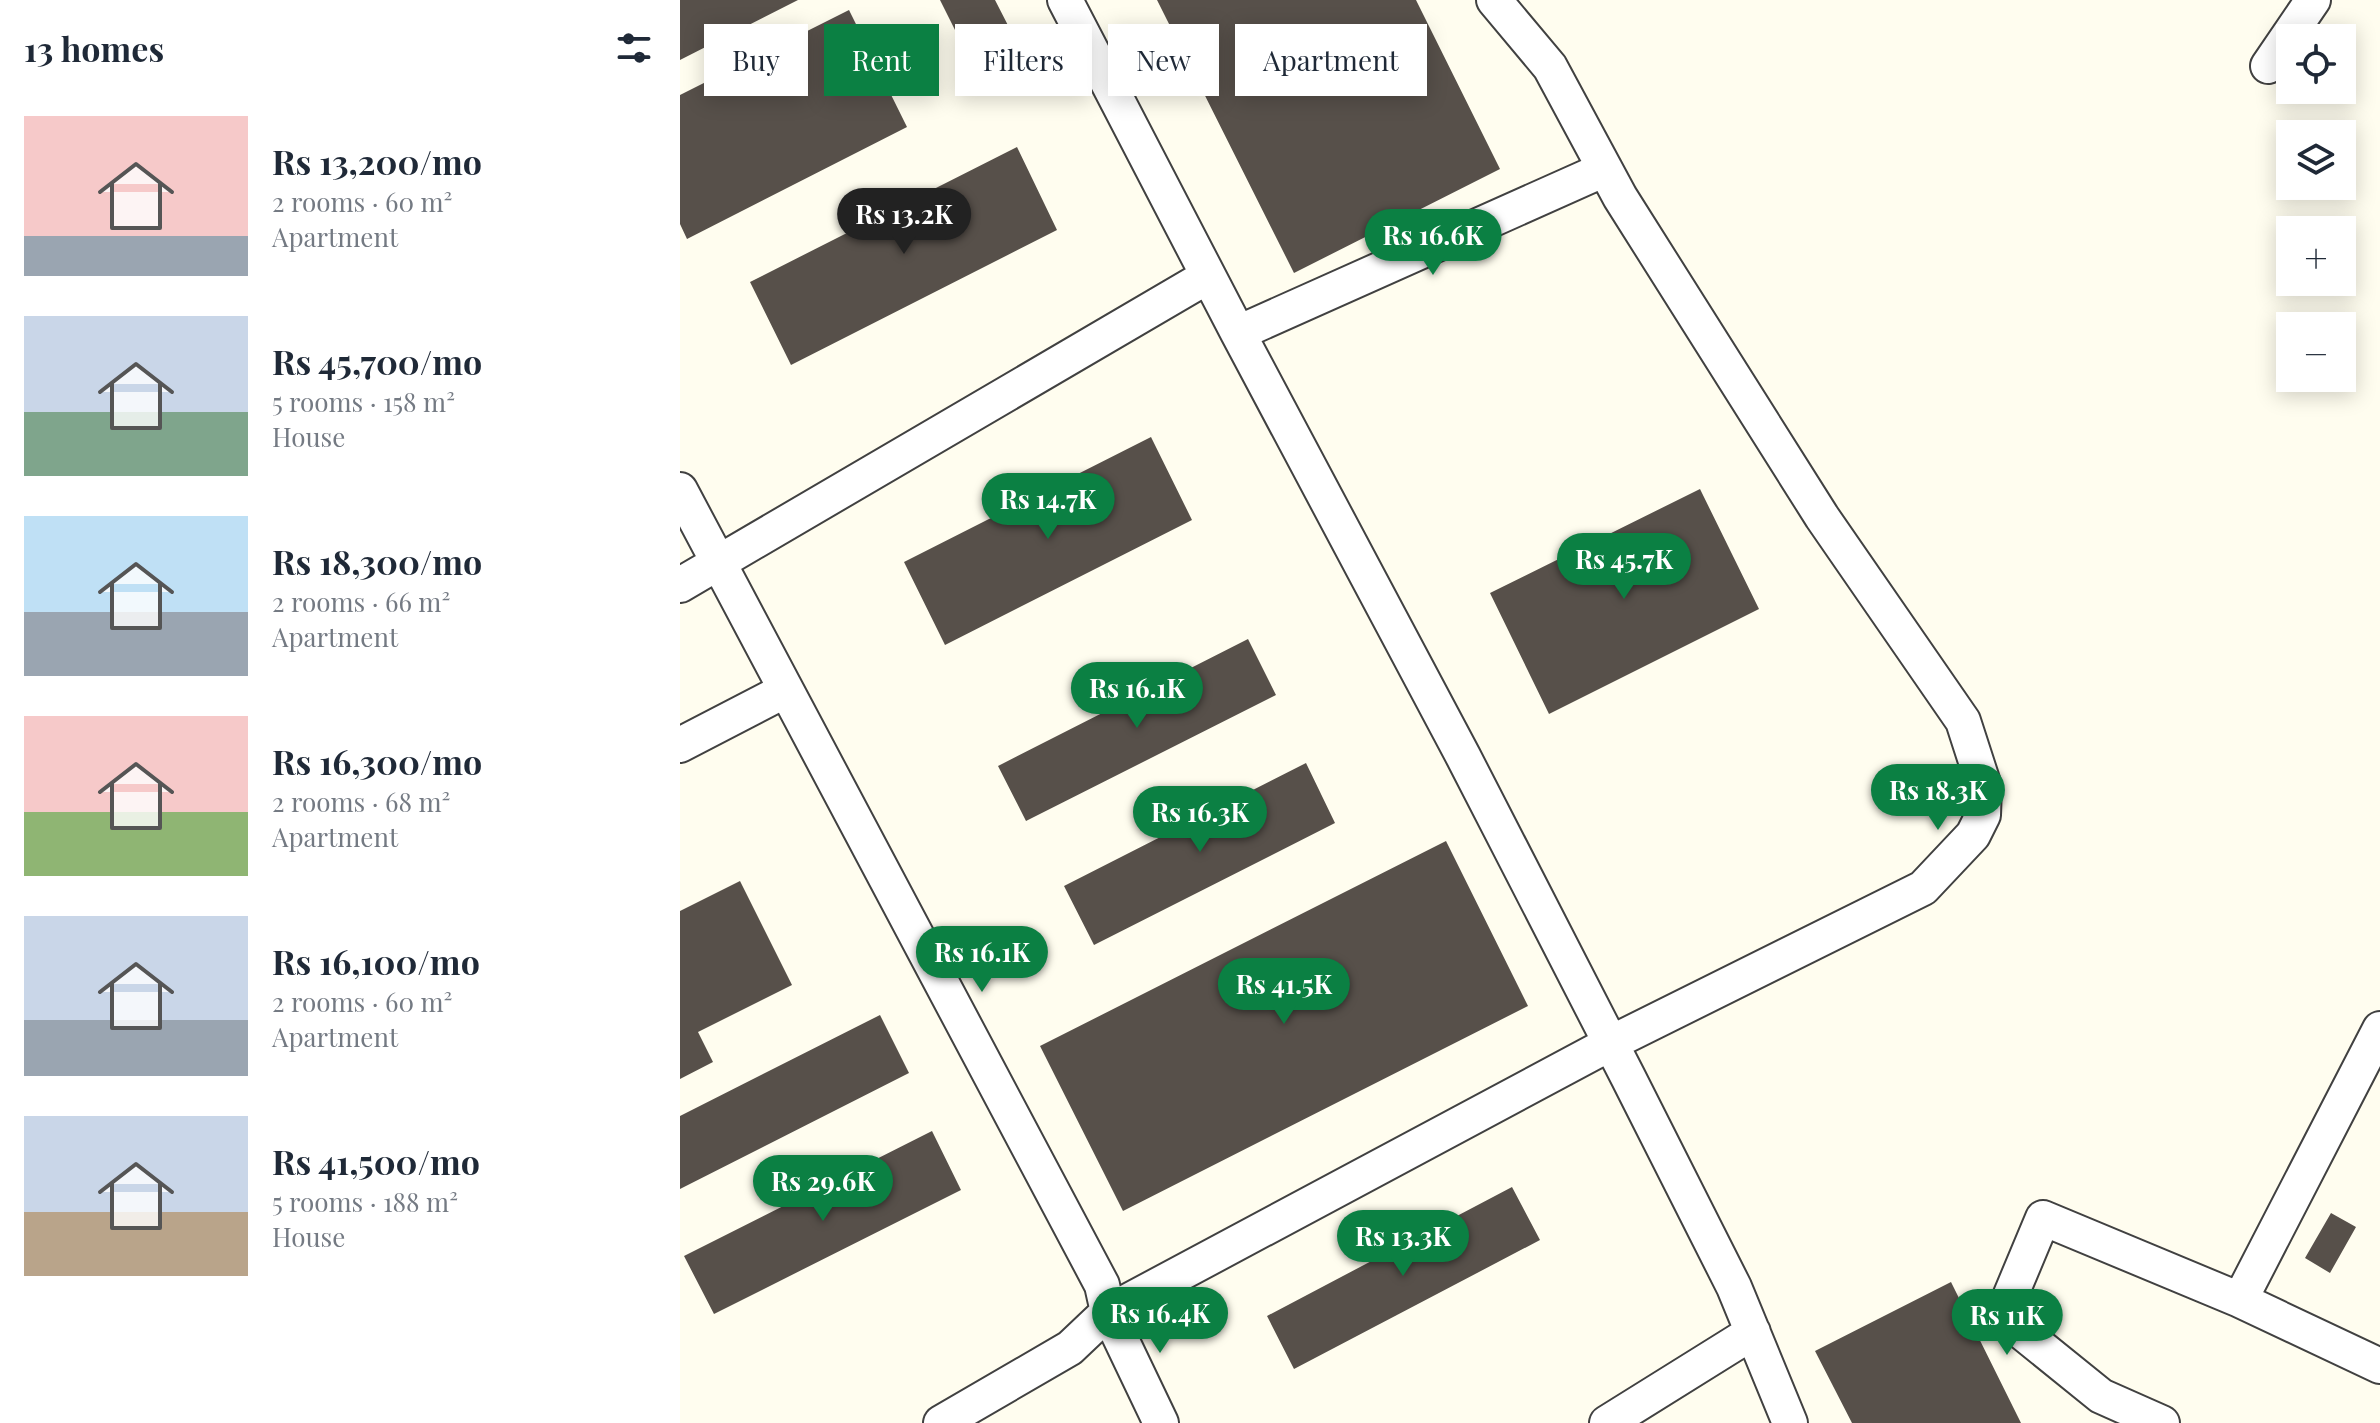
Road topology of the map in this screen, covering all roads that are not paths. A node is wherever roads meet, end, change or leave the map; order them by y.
1 (1065, 0) edge
2 (1494, 0) edge
3 (2313, 0) edge
4 (2268, 66) dead end
5 (1605, 169) junction
6 (1208, 276) junction
7 (1238, 333) junction
8 (680, 490) edge
9 (718, 563) junction
10 (680, 585) edge
11 (786, 690) junction
12 (680, 745) edge
13 (2380, 1029) edge
14 (1611, 1043) junction
15 (2240, 1300) junction
16 (1108, 1312) junction
17 (1753, 1332) junction
18 (2380, 1366) edge
19 (941, 1423) edge
20 (1161, 1423) edge
21 (1607, 1423) edge
22 (1790, 1423) edge
23 (2162, 1423) edge

1 - 6 street
2 - 5 street
3 - 4 street
5 - 7 street
5 - 14 street
6 - 7 street
6 - 9 street
7 - 14 street
8 - 9 street
9 - 10 street
9 - 11 street
11 - 12 street
11 - 16 street
13 - 15 street
14 - 16 street
14 - 17 street
15 - 18 street
15 - 23 street
16 - 19 street
16 - 20 street
17 - 21 street
17 - 22 street

